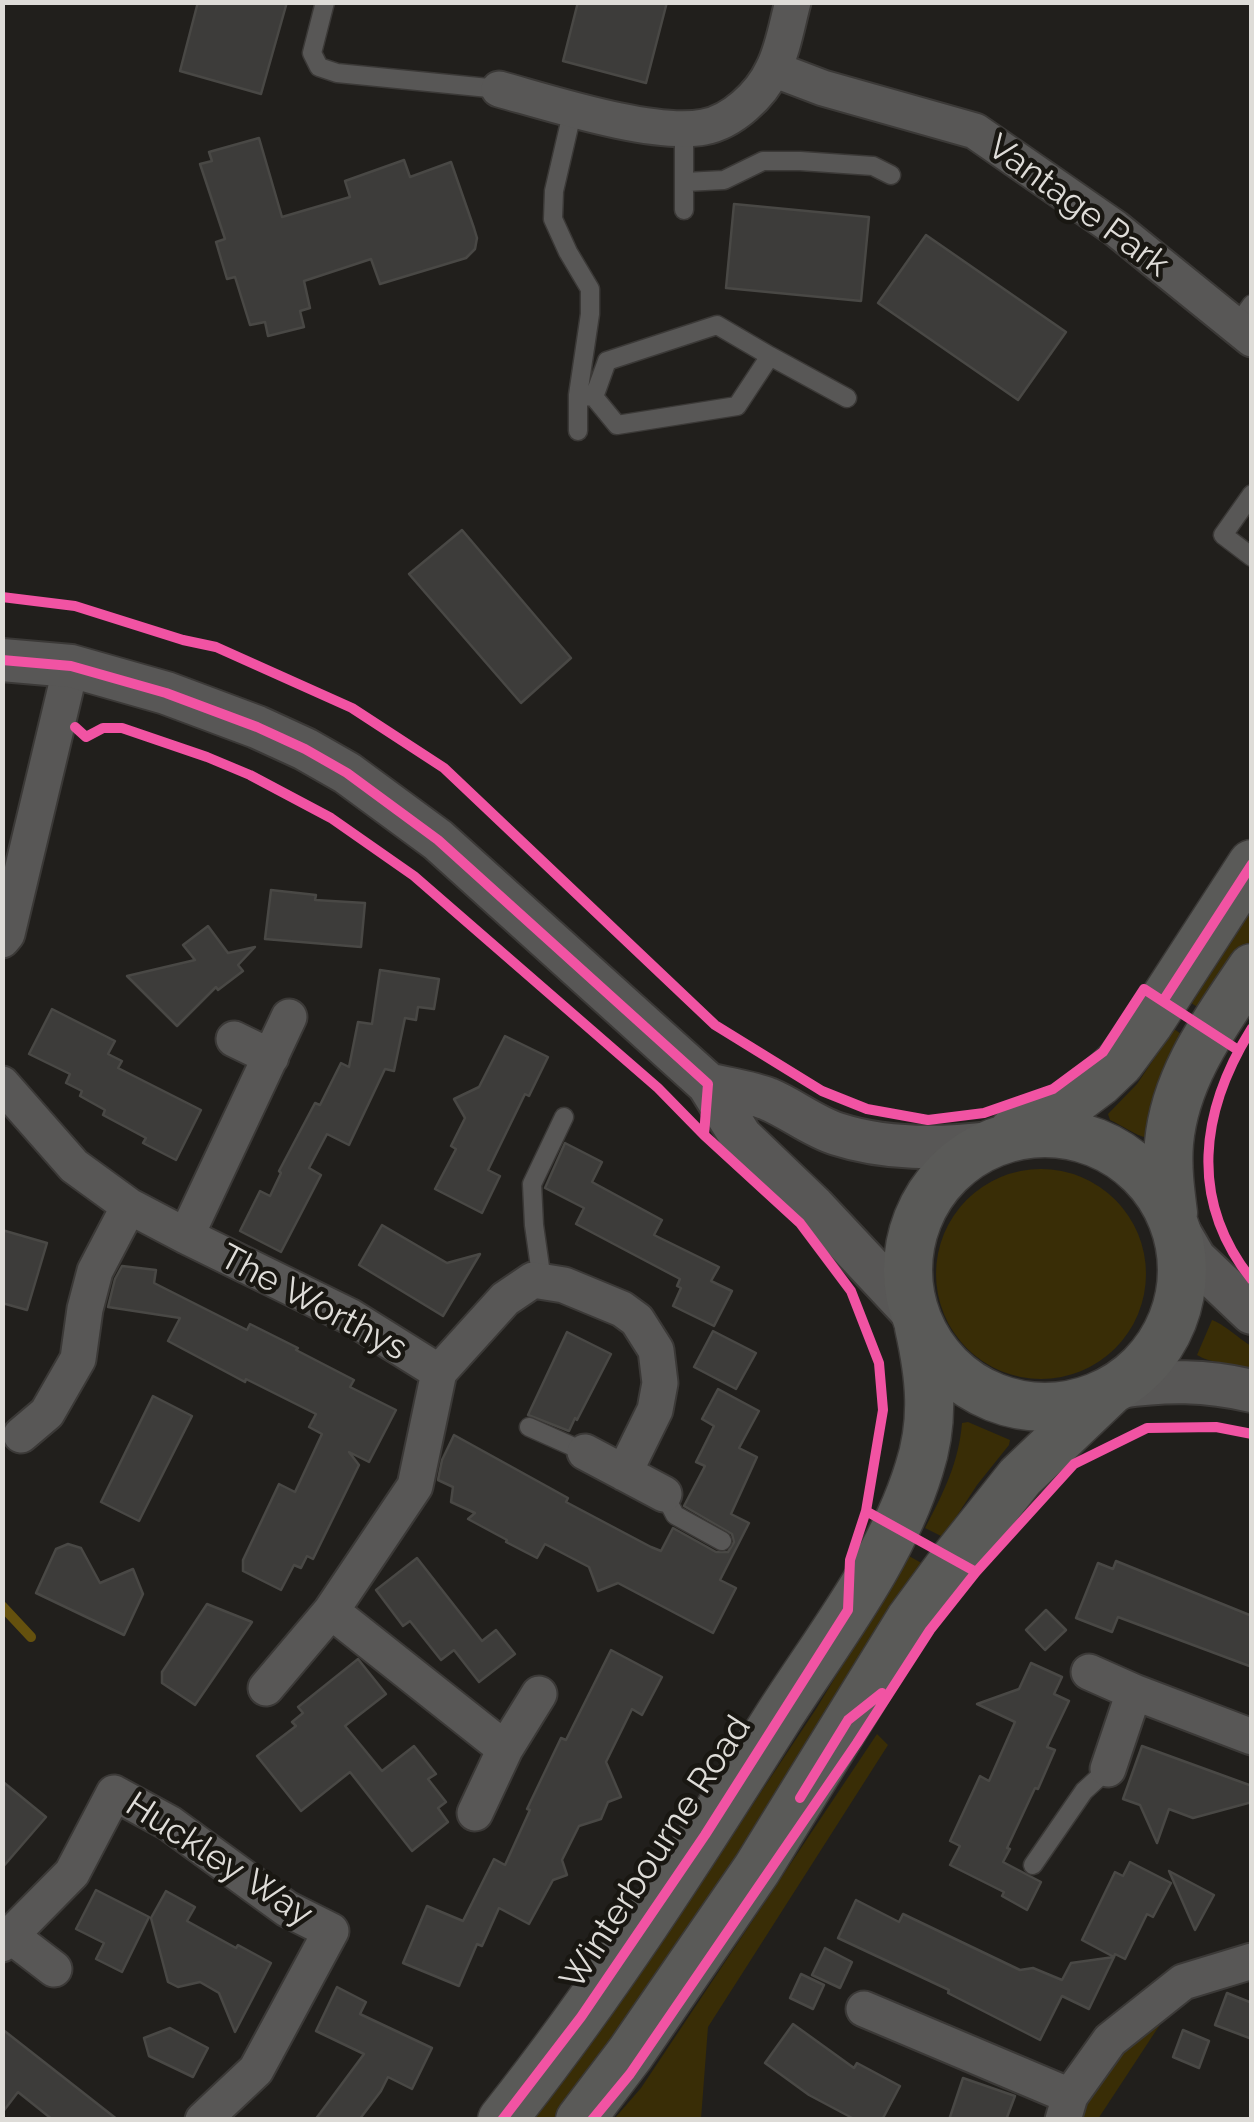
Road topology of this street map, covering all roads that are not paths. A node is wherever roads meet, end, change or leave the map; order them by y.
1 (325, 2) edge
2 (793, 2) edge
3 (773, 69) junction
4 (500, 89) joint
5 (572, 109) junction
6 (684, 129) junction
7 (891, 175) dead end
8 (686, 182) junction
9 (684, 210) dead end
10 (1246, 323) edge
11 (770, 356) junction
12 (586, 396) junction
13 (847, 398) dead end
14 (578, 430) dead end
15 (1252, 494) edge
16 (1252, 557) edge
17 (2, 660) edge
18 (71, 666) junction
19 (1252, 864) edge
20 (2, 940) edge
21 (1252, 968) edge
22 (289, 1016) dead end
23 (234, 1039) dead end
24 (270, 1057) junction
25 (2, 1084) edge
26 (708, 1084) junction
27 (564, 1117) dead end
28 (994, 1141) junction
29 (129, 1206) junction
30 (1175, 1223) junction
31 (186, 1236) junction
32 (542, 1281) junction
33 (1252, 1313) edge
34 (917, 1321) junction
35 (439, 1372) junction
36 (1114, 1389) junction
37 (1252, 1391) edge
38 (529, 1426) dead end
39 (21, 1436) dead end
40 (585, 1452) joint
41 (624, 1473) junction
42 (664, 1494) joint
43 (722, 1541) dead end
44 (331, 1612) junction
45 (1089, 1672) dead end
46 (266, 1688) dead end
47 (1134, 1692) junction
48 (539, 1694) dead end
49 (1252, 1737) edge
50 (506, 1749) junction
51 (1108, 1768) joint
52 (475, 1813) dead end
53 (1033, 1865) dead end
54 (7, 1940) edge
55 (1252, 1961) edge
56 (54, 1968) dead end
57 (864, 2009) dead end
58 (1067, 2108) edge
59 (203, 2120) edge
60 (502, 2120) edge
61 (580, 2120) edge

1 - 4 lane
2 - 3 street
3 - 6 street
3 - 10 street, Vantage Park
4 - 5 street
5 - 6 street
5 - 12 lane
6 - 8 lane
7 - 8 lane
8 - 9 lane
11 - 12 lane
11 - 12 lane
11 - 13 lane
12 - 14 lane
15 - 16 lane
17 - 18 street
18 - 20 street
18 - 26 street
19 - 28 main road
21 - 30 main road
22 - 24 street, The Worthys
23 - 24 street
24 - 31 street, The Worthys
25 - 29 street, The Worthys
26 - 28 street
26 - 34 street
27 - 32 lane
28 - 30 main road
28 - 34 main road
29 - 31 street, The Worthys
29 - 39 street
30 - 33 street
30 - 36 main road
31 - 35 street, The Worthys
32 - 35 street, The Worthys
32 - 41 street
34 - 36 main road
34 - 60 main road, Winterbourne Road
35 - 44 street, The Worthys
36 - 37 street
36 - 61 main road
38 - 40 lane
40 - 41 street
41 - 42 street
42 - 43 lane
44 - 46 street, The Worthys
44 - 50 street
45 - 47 street
47 - 49 street
47 - 51 street
48 - 50 street
50 - 52 street
51 - 53 lane
54 - 56 street, Huckley Way
54 - 59 street, Huckley Way
55 - 58 street
57 - 58 street

